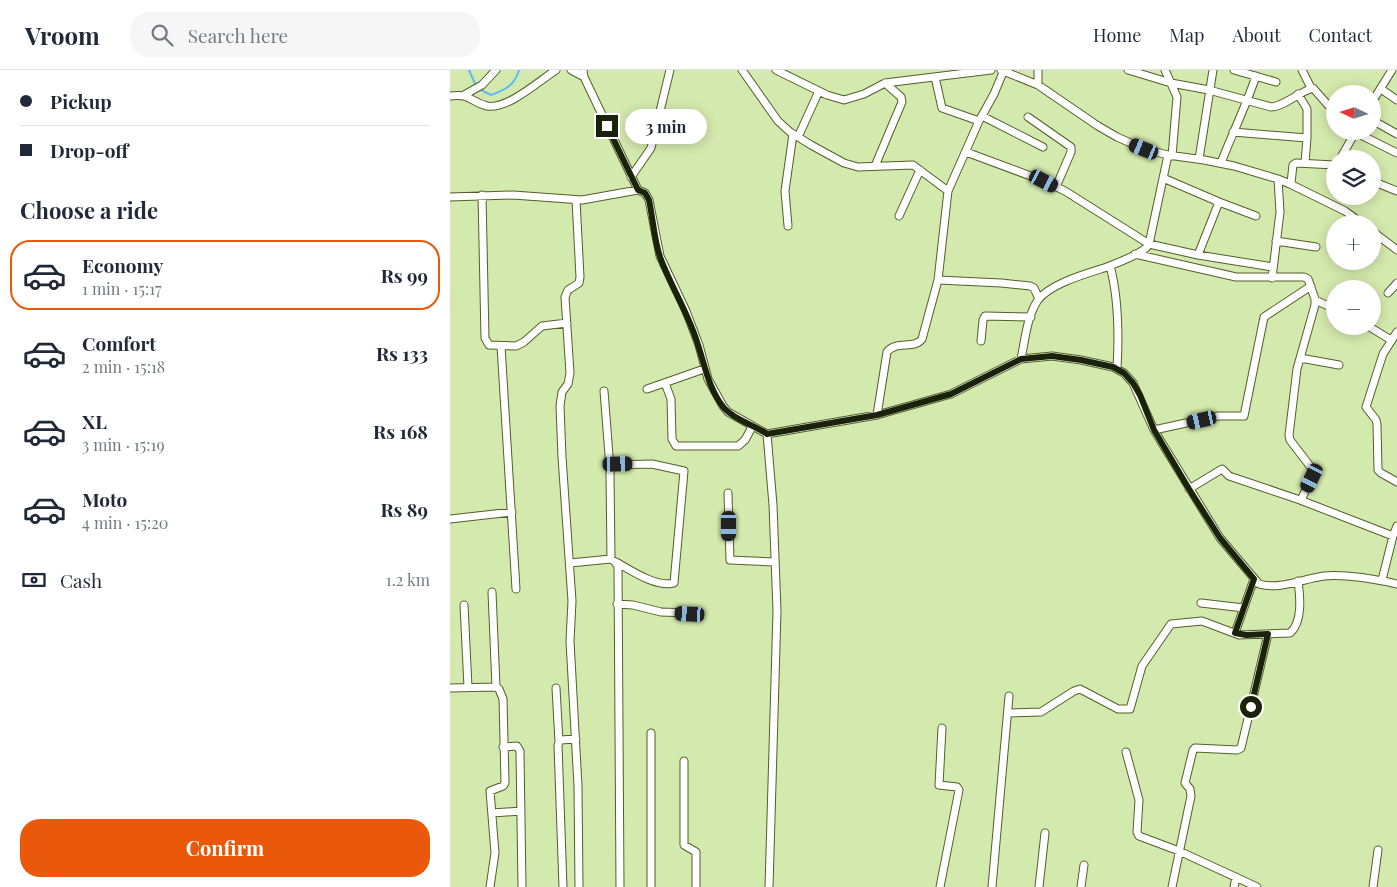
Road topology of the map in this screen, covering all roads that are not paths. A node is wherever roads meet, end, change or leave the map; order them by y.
1 (496, 70) edge
2 (556, 70) edge
3 (571, 70) edge
4 (670, 70) edge
5 (742, 70) edge
6 (776, 70) edge
7 (991, 70) edge
8 (1003, 70) edge
9 (1038, 70) edge
10 (1128, 70) edge
11 (1165, 70) edge
12 (1212, 70) edge
13 (1234, 70) edge
14 (1302, 70) edge
15 (1392, 70) edge
16 (584, 73) edge
17 (1256, 76) junction
18 (935, 77) junction
19 (1171, 82) junction
20 (1276, 82) dead end
21 (885, 83) junction
22 (1038, 84) junction
23 (1311, 88) junction
24 (1381, 89) joint
25 (1209, 90) junction
26 (819, 91) junction
27 (1298, 94) junction
28 (464, 95) junction
29 (450, 96) edge
30 (1397, 100) edge
31 (1248, 102) junction
32 (1326, 103) edge
33 (1028, 117) dead end
34 (980, 118) junction
35 (1381, 125) edge
36 (1233, 132) junction
37 (1397, 134) edge
38 (795, 136) junction
39 (1307, 138) junction
40 (1371, 140) edge
41 (1043, 147) dead end
42 (966, 152) junction
43 (1397, 153) edge
44 (1170, 155) junction
45 (1199, 159) junction
46 (1221, 163) junction
47 (1305, 163) junction
48 (1326, 164) edge
49 (875, 166) junction
50 (920, 170) junction
51 (631, 176) junction
52 (1163, 178) junction
53 (1278, 179) junction
54 (1290, 184) junction
55 (1381, 185) edge
56 (1056, 187) junction
57 (638, 190) junction
58 (948, 191) junction
59 (1397, 191) edge
60 (482, 195) junction
61 (450, 197) edge
62 (576, 200) junction
63 (1219, 202) junction
64 (1349, 215) edge
65 (899, 216) dead end
66 (1256, 216) dead end
67 (788, 226) dead end
68 (1381, 238) edge
69 (1276, 240) junction
70 (1149, 244) junction
71 (1316, 247) dead end
72 (1397, 250) edge
73 (1135, 254) junction
74 (1198, 255) junction
75 (1110, 266) junction
76 (1273, 267) junction
77 (1272, 278) junction
78 (938, 280) junction
79 (1397, 283) edge
80 (1311, 286) junction
81 (1388, 293) dead end
82 (1039, 299) junction
83 (1315, 300) junction
84 (1326, 305) edge
85 (1030, 317) junction
86 (566, 323) junction
87 (1397, 332) edge
88 (1381, 334) edge
89 (1391, 340) junction
90 (981, 341) dead end
91 (501, 346) junction
92 (1300, 358) junction
93 (1021, 359) junction
94 (1339, 365) dead end
95 (704, 369) junction
96 (1118, 369) junction
97 (665, 382) junction
98 (646, 389) dead end
99 (604, 391) dead end
100 (877, 415) junction
101 (752, 427) junction
102 (1154, 430) junction
103 (767, 434) junction
104 (610, 468) junction
105 (1397, 482) edge
106 (1189, 489) junction
107 (728, 493) dead end
108 (1301, 500) junction
109 (512, 512) junction
110 (450, 519) edge
111 (1397, 526) edge
112 (1393, 536) junction
113 (613, 560) junction
114 (775, 562) junction
115 (570, 563) junction
116 (1254, 579) junction
117 (1382, 580) junction
118 (1298, 581) junction
119 (1397, 584) edge
120 (516, 589) dead end
121 (492, 592) dead end
122 (1200, 603) dead end
123 (617, 604) junction
124 (464, 605) dead end
125 (1244, 608) junction
126 (690, 614) dead end
127 (1235, 633) junction
128 (1268, 634) junction
129 (468, 687) junction
130 (496, 687) junction
131 (450, 688) edge
132 (556, 688) dead end
133 (1009, 696) dead end
134 (1008, 712) junction
135 (942, 728) dead end
136 (651, 733) dead end
137 (576, 739) junction
138 (559, 742) junction
139 (503, 747) junction
140 (1126, 752) dead end
141 (684, 761) dead end
142 (521, 811) junction
143 (492, 813) junction
144 (1045, 833) dead end
145 (1378, 850) dead end
146 (1179, 852) junction
147 (1084, 865) dead end
148 (1236, 876) junction
149 (490, 887) edge
150 (522, 887) edge
151 (562, 887) edge
152 (579, 887) edge
153 (620, 887) edge
154 (651, 887) edge
155 (696, 887) edge
156 (769, 887) edge
157 (940, 887) edge
158 (992, 887) edge
159 (1039, 887) edge
160 (1081, 887) edge
161 (1172, 887) edge
162 (1234, 887) edge
163 (1257, 887) edge
164 (1373, 887) edge

1 - 28 street
2 - 28 street
3 - 16 street
4 - 51 street
5 - 38 street
6 - 26 street
7 - 18 street
8 - 22 street
8 - 34 street
9 - 22 street
10 - 19 street
11 - 19 street
12 - 25 street
13 - 17 street
14 - 23 street
15 - 24 street
16 - 51 street
17 - 20 street
17 - 31 street
18 - 21 street
18 - 34 street
19 - 25 street
19 - 44 street
21 - 26 street
21 - 49 street
22 - 44 street
23 - 27 street
23 - 32 street
24 - 30 street
25 - 31 street
25 - 45 street
26 - 38 street
27 - 31 street
27 - 39 street
28 - 29 street
31 - 36 street
33 - 56 street
34 - 41 street
34 - 42 street
35 - 37 street
36 - 39 street
36 - 46 street
38 - 49 street
38 - 67 street
39 - 47 street
40 - 43 street
42 - 56 street
42 - 58 street
44 - 45 street
44 - 52 street
45 - 46 street
46 - 53 street
47 - 48 street
47 - 54 street
49 - 50 street
50 - 58 street
50 - 65 street
51 - 57 street
52 - 63 street
52 - 70 street
53 - 54 street
53 - 69 street
54 - 64 street
55 - 59 street
56 - 70 street
57 - 62 street
57 - 95 street
58 - 78 street
60 - 61 street
60 - 62 street
60 - 91 street
62 - 86 street
63 - 66 street
63 - 74 street
68 - 72 street
69 - 71 street
69 - 76 street
70 - 73 street
70 - 74 street
73 - 75 street
73 - 77 street
74 - 76 street
75 - 82 street
75 - 96 street
76 - 77 street
77 - 80 street
78 - 82 street
78 - 100 street
79 - 81 street
80 - 83 street
80 - 102 street
82 - 85 street
83 - 84 street
83 - 92 street
85 - 90 street
85 - 93 street
86 - 91 street
86 - 115 street
87 - 89 street
88 - 89 street
89 - 105 street
91 - 109 street
92 - 94 street
92 - 108 street
93 - 96 street
93 - 100 street
95 - 97 street
95 - 101 street
96 - 102 street
97 - 98 street
97 - 101 street
99 - 104 street
100 - 103 street
101 - 103 street
102 - 106 street
103 - 114 street
104 - 113 street
104 - 113 street
106 - 108 street
106 - 116 street
107 - 114 street
108 - 112 street
109 - 110 street
109 - 120 street
111 - 112 street
112 - 117 street
113 - 115 street
113 - 123 street
114 - 156 street
115 - 137 street
116 - 118 street
116 - 125 street
117 - 118 street
117 - 119 street
118 - 128 street
121 - 130 street
122 - 125 street
123 - 126 street
123 - 153 street
124 - 129 street
125 - 127 street
127 - 128 street
127 - 134 street
128 - 146 street
129 - 130 street
129 - 131 street
130 - 139 street
132 - 138 street
133 - 134 street
134 - 158 street
135 - 157 street
136 - 154 street
137 - 138 street
137 - 152 street
138 - 151 street
139 - 142 street
139 - 143 street
140 - 146 street
141 - 155 street
142 - 143 street
142 - 150 street
143 - 149 street
144 - 159 street
145 - 164 street
146 - 148 street
146 - 161 street
147 - 160 street
148 - 162 street
148 - 163 street

